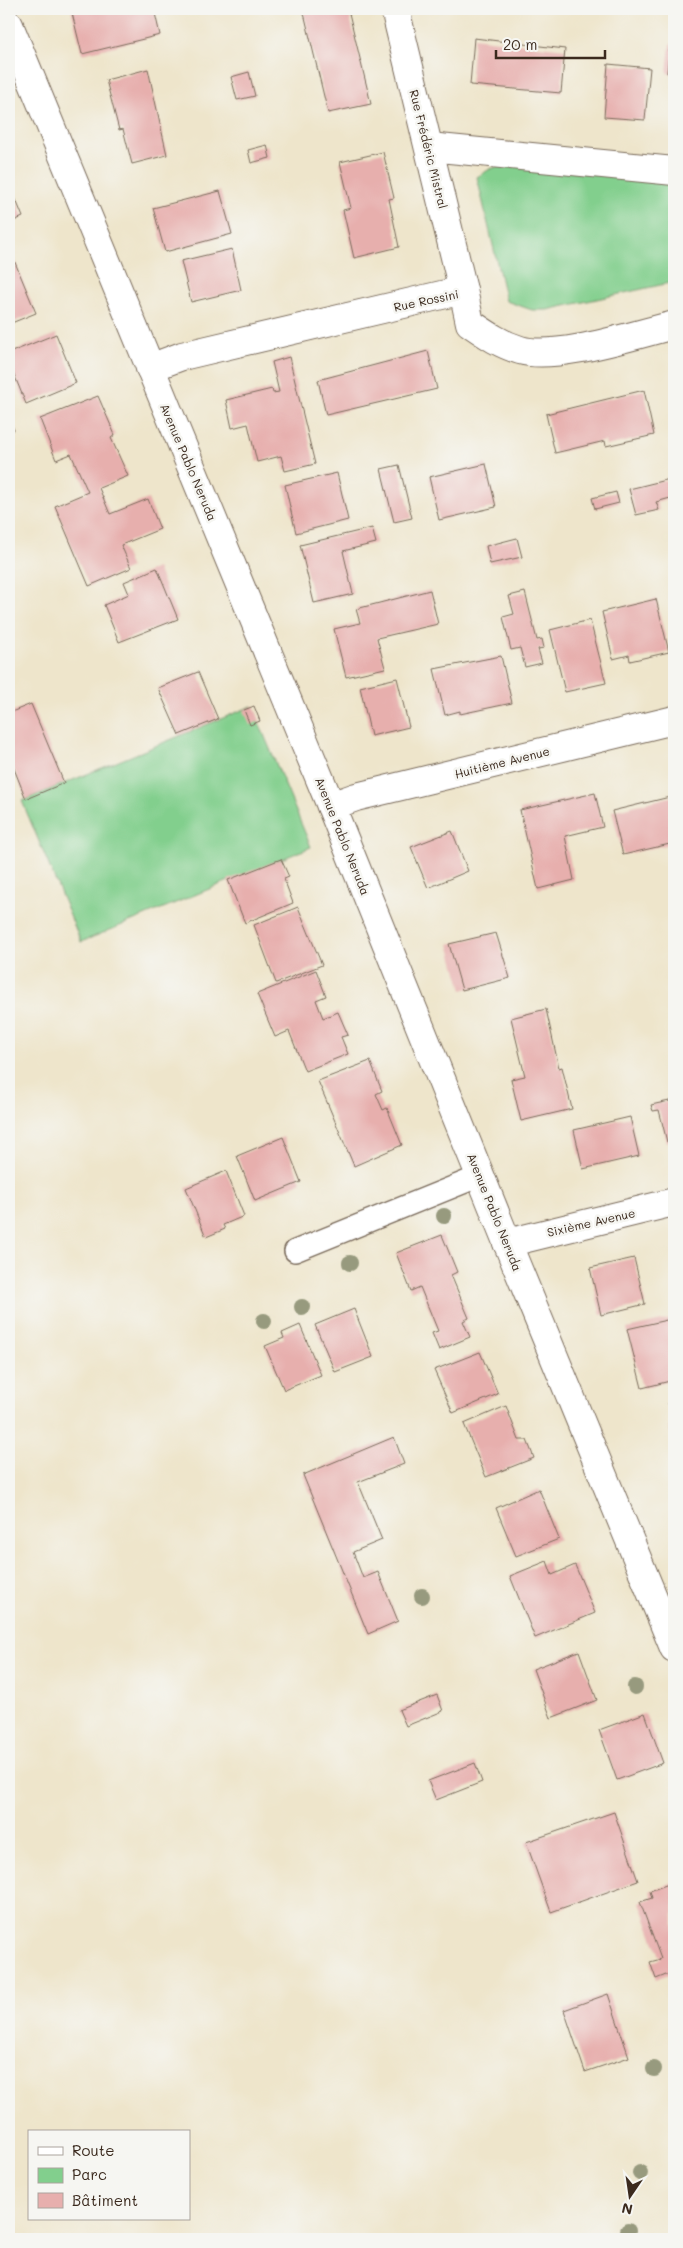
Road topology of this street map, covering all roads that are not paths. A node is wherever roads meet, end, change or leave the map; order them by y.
1 (395, 9) edge
2 (9, 25) edge
3 (429, 147) junction
4 (674, 171) edge
5 (463, 290) junction
6 (674, 325) edge
7 (150, 368) junction
8 (674, 720) edge
9 (331, 806) junction
10 (480, 1176) junction
11 (674, 1202) edge
12 (507, 1243) junction
13 (295, 1251) dead end
14 (674, 1648) edge

1 - 3 street, Rue Frédéric Mistral
2 - 7 street, Avenue Pablo Neruda
3 - 4 street
3 - 5 street, Rue Frédéric Mistral
5 - 6 street, Rue Rossini
5 - 7 street, Rue Rossini
7 - 9 street, Avenue Pablo Neruda
8 - 9 street, Huitième Avenue
9 - 10 street, Avenue Pablo Neruda
10 - 12 street, Avenue Pablo Neruda
10 - 13 lane
11 - 12 street, Sixième Avenue
12 - 14 street, Avenue Pablo Neruda

